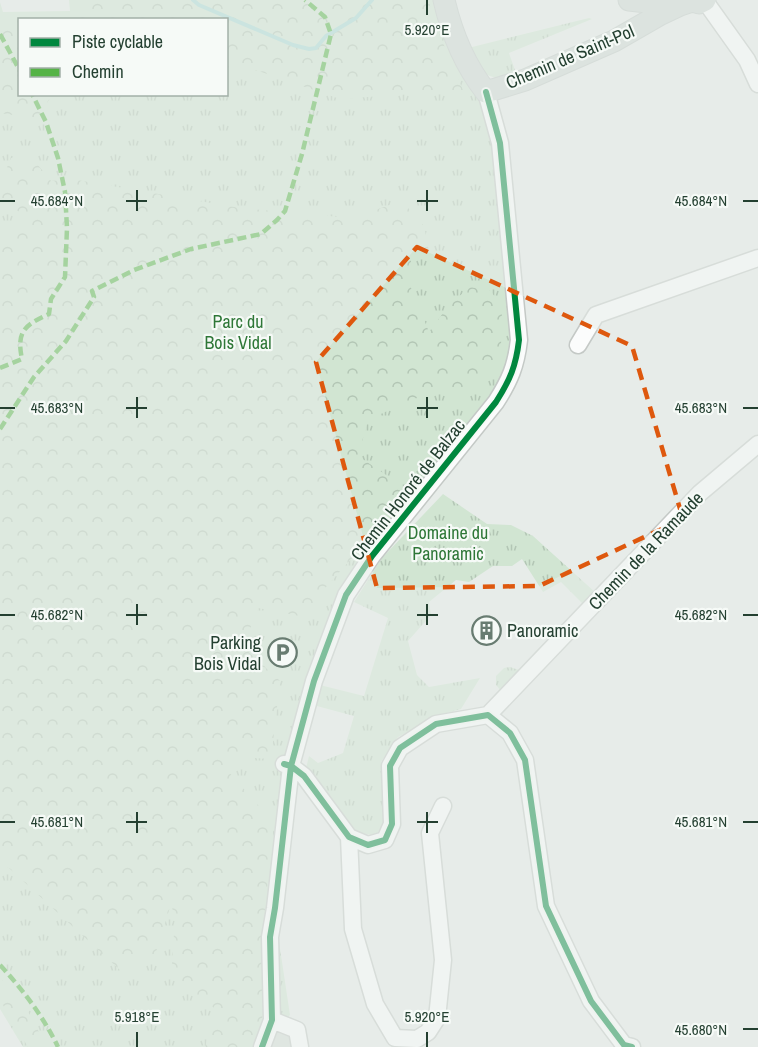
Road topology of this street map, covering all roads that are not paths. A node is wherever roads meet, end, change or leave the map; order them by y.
1 (444, 0) edge
2 (629, 0) edge
3 (686, 3) edge
4 (758, 84) edge
5 (480, 85) junction
6 (758, 258) edge
7 (578, 345) dead end
8 (758, 444) edge
9 (488, 715) junction
10 (292, 770) junction
11 (442, 806) dead end
12 (349, 837) junction
13 (274, 1023) junction
14 (262, 1047) edge
15 (300, 1047) edge
16 (632, 1047) edge

1 - 5 main road
2 - 3 main road
3 - 4 street
3 - 5 main road, Chemin de Saint-Pol
5 - 10 street, Chemin Honoré de Balzac
6 - 7 street
8 - 9 street, Chemin de la Ramaude
9 - 12 street
9 - 16 street
10 - 12 street
10 - 13 street, Chemin Honoré de Balzac
11 - 12 street
13 - 14 street, Chemin Honoré de Balzac
13 - 15 street

